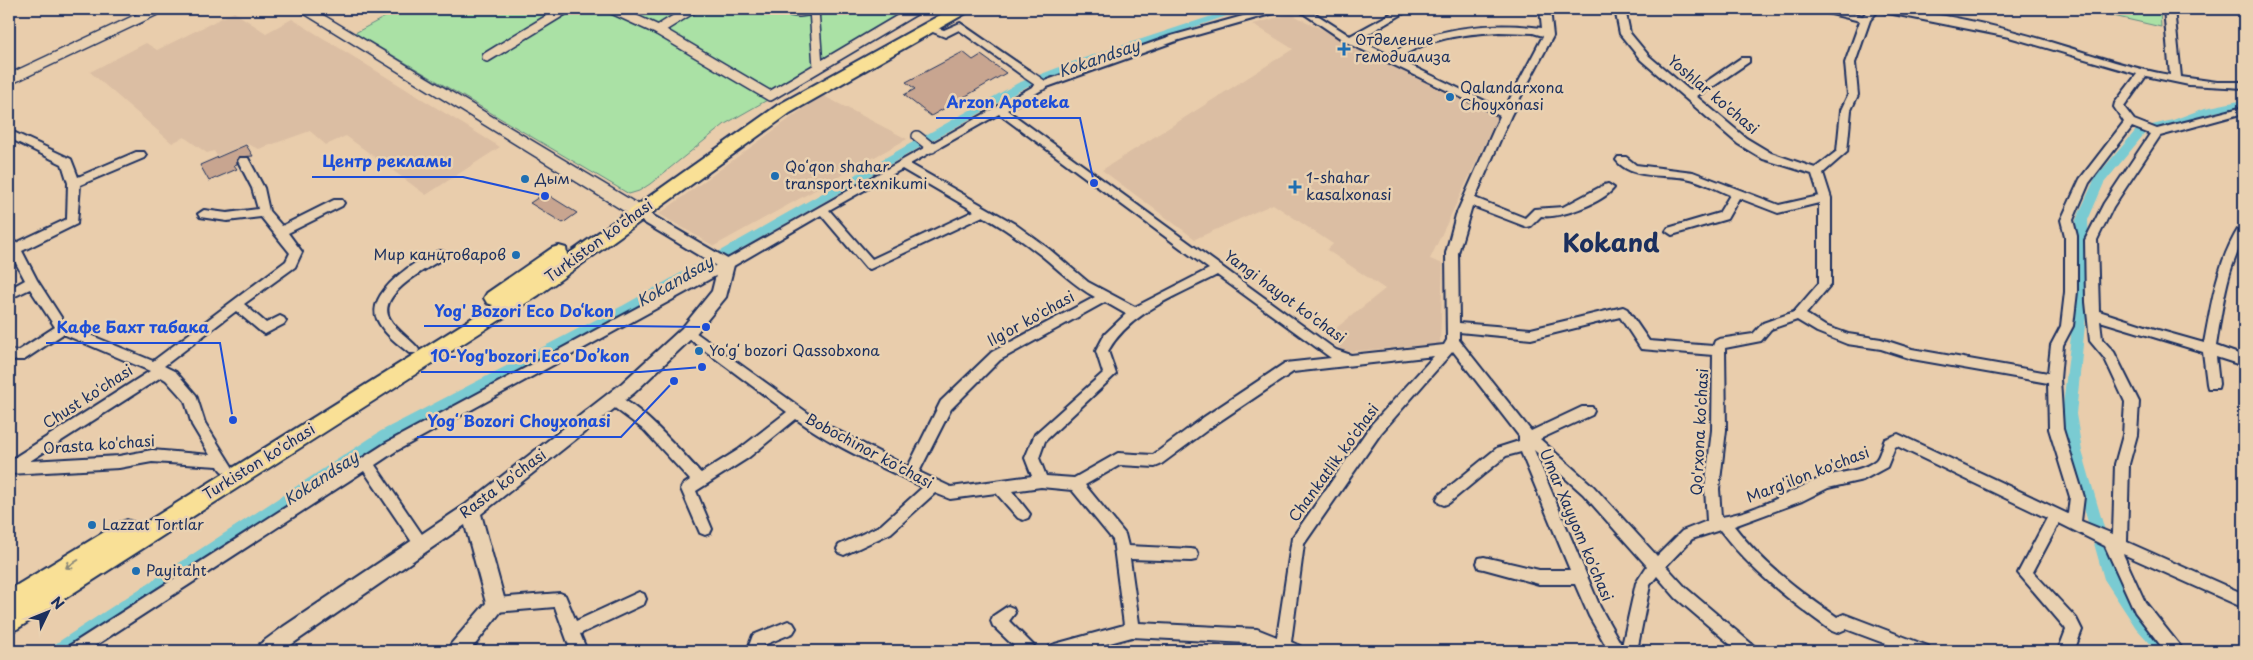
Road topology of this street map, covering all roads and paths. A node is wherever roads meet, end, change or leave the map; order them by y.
1 (158, 9) edge
2 (304, 9) edge
3 (566, 9) edge
4 (612, 9) edge
5 (692, 9) edge
6 (775, 9) edge
7 (816, 9) edge
8 (917, 9) edge
9 (938, 9) edge
10 (962, 9) edge
11 (1278, 9) edge
12 (1302, 9) edge
13 (1406, 9) edge
14 (1545, 9) edge
15 (1620, 9) edge
16 (1822, 9) edge
17 (1874, 9) edge
18 (1881, 9) edge
19 (2170, 9) edge
20 (1865, 19) junction
21 (928, 28) junction
22 (658, 30) junction
23 (1548, 32) junction
24 (1350, 40) junction
25 (486, 57) dead end
26 (1390, 59) junction
27 (1745, 60) dead end
28 (818, 67) junction
29 (2143, 72) junction
30 (1027, 74) joint
31 (2176, 79) junction
32 (9, 80) edge
33 (1043, 85) junction
34 (2244, 85) edge
35 (1688, 95) junction
36 (999, 110) junction
37 (2244, 110) edge
38 (1506, 115) junction
39 (2130, 122) junction
40 (2156, 133) junction
41 (9, 134) edge
42 (917, 136) dead end
43 (932, 148) junction
44 (140, 155) dead end
45 (1622, 160) dead end
46 (244, 161) dead end
47 (901, 164) junction
48 (1817, 172) junction
49 (74, 183) junction
50 (1608, 188) dead end
51 (1736, 194) junction
52 (1825, 198) junction
53 (1468, 200) junction
54 (338, 203) dead end
55 (822, 208) junction
56 (633, 209) junction
57 (984, 211) junction
58 (264, 212) junction
59 (204, 214) dead end
60 (2244, 229) edge
61 (1672, 231) dead end
62 (280, 232) junction
63 (12, 246) edge
64 (440, 255) dead end
65 (726, 265) junction
66 (1219, 269) junction
67 (32, 282) junction
68 (9, 295) edge
69 (1106, 296) junction
70 (236, 304) junction
71 (1135, 313) junction
72 (2094, 314) junction
73 (1798, 315) junction
74 (280, 321) dead end
75 (62, 328) junction
76 (688, 332) junction
77 (1451, 339) junction
78 (2210, 349) junction
79 (413, 350) junction
80 (1720, 351) junction
81 (9, 355) edge
82 (1350, 360) junction
83 (2244, 361) edge
84 (157, 369) junction
85 (2054, 377) junction
86 (2213, 384) dead end
87 (613, 399) junction
88 (1587, 411) dead end
89 (796, 412) junction
90 (1527, 439) junction
91 (366, 463) junction
92 (223, 465) junction
93 (9, 468) edge
94 (911, 474) junction
95 (700, 481) junction
96 (1041, 481) junction
97 (1076, 484) junction
98 (934, 485) junction
99 (999, 486) junction
100 (1444, 499) dead end
101 (470, 511) junction
102 (1023, 514) dead end
103 (2056, 515) junction
104 (1719, 524) junction
105 (2080, 527) junction
106 (705, 529) dead end
107 (2114, 543) junction
108 (421, 544) junction
109 (844, 549) dead end
110 (1122, 552) junction
111 (1191, 554) dead end
112 (1484, 563) dead end
113 (1656, 566) junction
114 (1579, 577) junction
115 (639, 599) dead end
116 (2244, 600) edge
117 (9, 603) edge
118 (496, 605) junction
119 (1008, 613) dead end
120 (9, 622) edge
121 (788, 628) dead end
122 (1132, 630) junction
123 (571, 631) junction
124 (1257, 636) junction
125 (1289, 648) edge
126 (74, 651) edge
127 (268, 651) edge
128 (458, 651) edge
129 (579, 651) edge
130 (755, 651) edge
131 (1029, 651) edge
132 (1055, 651) edge
133 (1251, 651) edge
134 (1617, 651) edge
135 (1629, 651) edge
136 (1749, 651) edge
137 (1923, 651) edge
138 (2066, 651) edge
139 (2176, 651) edge

1 - 32 main road
2 - 56 main road
3 - 25 street
4 - 22 street
5 - 22 street
6 - 7 street
7 - 28 street
8 - 28 street
9 - 56 main road, Turkiston ko'chasi
10 - 21 main road, Turkiston ko'chasi
11 - 33 street
12 - 24 street
13 - 24 street
14 - 23 street
15 - 35 street, Yoshlar ko'chasi
16 - 20 street
17 - 20 street
18 - 29 street
19 - 31 street
20 - 48 street
21 - 30 street
21 - 56 main road, Turkiston ko'chasi
22 - 28 street
23 - 26 street
23 - 38 street
24 - 26 street
26 - 38 street
27 - 35 street
29 - 31 street
29 - 39 street
30 - 33 street
31 - 34 street
33 - 36 street
35 - 48 street, Yoshlar ko'chasi
36 - 43 street
36 - 66 street, Yangi hayot ko'chasi
37 - 40 street
38 - 53 street
39 - 40 street
39 - 85 street
40 - 72 street
41 - 49 street
42 - 43 street
43 - 47 street
44 - 49 street
45 - 51 street
46 - 58 street, Chust ko'chasi
47 - 55 street
47 - 57 street
48 - 52 street, Qo'rxona ko'chasi
49 - 63 street
50 - 53 street
51 - 52 street
51 - 61 street
52 - 73 street, Qo'rxona ko'chasi
53 - 77 street
54 - 62 street
55 - 57 street
55 - 65 street
56 - 65 street
56 - 79 main road, Turkiston ko'chasi
56 - 120 main road, Turkiston ko'chasi
57 - 69 street
58 - 59 street
58 - 62 street, Chust ko'chasi
60 - 78 street
62 - 70 street, Chust ko'chasi
63 - 67 street
64 - 79 street
65 - 76 street, Rasta ko'chasi
65 - 91 street
66 - 71 street
66 - 82 street, Yangi hayot ko'chasi
67 - 68 street
67 - 75 street
69 - 71 street
69 - 94 street, Ilg'or ko'chasi
70 - 74 street
70 - 84 street, Chust ko'chasi
71 - 96 street
72 - 78 street
72 - 107 street
73 - 80 street, Qo'rxona ko'chasi
73 - 85 street
75 - 81 street
75 - 84 street
76 - 87 street, Rasta ko'chasi
76 - 89 street, Bobochinor ko'chasi
77 - 80 street, Yangi hayot ko'chasi
77 - 82 street, Yangi hayot ko'chasi
77 - 90 street, Umar Xayyom ko'chasi
77 - 125 street, Chankatlik ko'chasi
78 - 83 street
78 - 86 street
79 - 92 main road, Turkiston ko'chasi
80 - 104 street, Qo'rxona ko'chasi
82 - 97 street
84 - 92 street
84 - 93 street, Chust ko'chasi
85 - 105 street
87 - 95 street
87 - 101 street, Rasta ko'chasi
88 - 90 street
89 - 94 street, Bobochinor ko'chasi
89 - 95 street
90 - 100 street
90 - 113 street
90 - 114 street, Umar Xayyom ko'chasi
91 - 108 street
91 - 126 street
92 - 93 street, Orasta ko'chasi
92 -> 117 main road, Turkiston ko'chasi
94 - 98 street, Bobochinor ko'chasi
95 - 106 street
96 - 97 street, Bobochinor ko'chasi
96 - 99 street, Bobochinor ko'chasi
97 - 110 street
98 - 99 street, Bobochinor ko'chasi
98 - 109 street
99 - 102 street
101 - 108 street, Rasta ko'chasi
101 - 118 street
103 - 104 street, Marg'ilon ko'chasi
103 - 105 street, Marg'ilon ko'chasi
103 - 138 street
104 - 113 street, Marg'ilon ko'chasi
104 - 137 street
105 - 107 street, Marg'ilon ko'chasi
107 - 116 street, Marg'ilon ko'chasi
107 - 139 street
108 - 127 street, Rasta ko'chasi
110 - 111 street
110 - 122 street
112 - 114 street
113 - 135 street, Marg'ilon ko'chasi
113 - 136 street
114 - 134 street, Umar Xayyom ko'chasi
115 - 123 street
118 - 123 street
118 - 128 street
119 - 131 street
121 - 130 street
122 - 124 street
122 - 132 street
123 - 129 street
124 - 125 street
124 - 133 street

